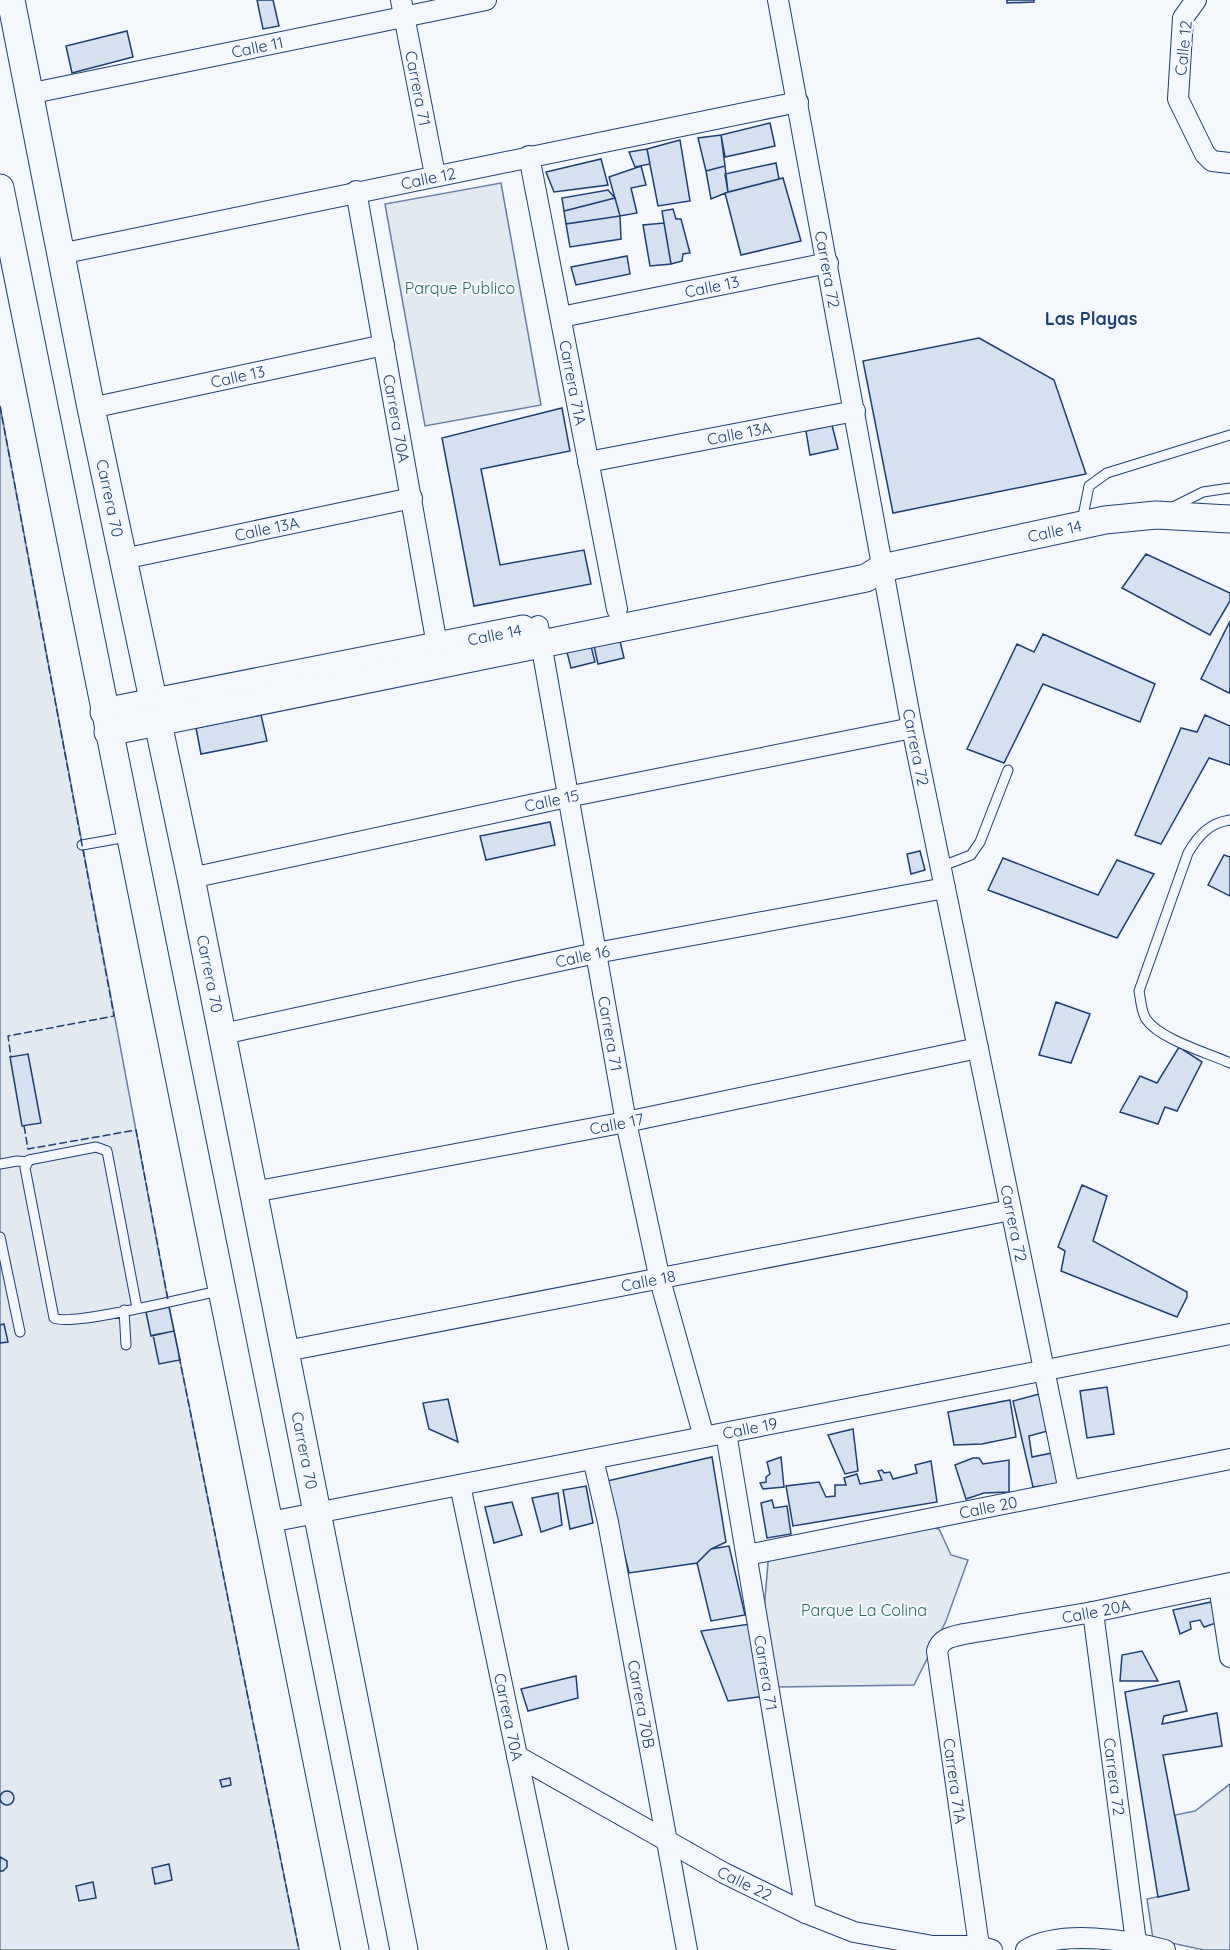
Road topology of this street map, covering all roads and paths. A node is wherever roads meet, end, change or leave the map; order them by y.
1 (11, 0) edge
2 (486, 0) edge
3 (778, 0) edge
4 (1196, 0) edge
5 (403, 8) edge
6 (28, 94) junction
7 (798, 102) junction
8 (529, 156) junction
9 (1230, 163) edge
10 (435, 175) junction
11 (0, 188) edge
12 (356, 191) junction
13 (60, 254) junction
14 (828, 263) junction
15 (561, 317) junction
16 (384, 345) junction
17 (91, 408) junction
18 (855, 411) junction
19 (1230, 435) edge
20 (588, 462) junction
21 (1230, 488) edge
22 (412, 498) junction
23 (1156, 515) junction
24 (1230, 519) edge
25 (1082, 525) junction
26 (123, 559) junction
27 (882, 568) junction
28 (617, 609) junction
29 (540, 635) junction
30 (437, 645) junction
31 (156, 711) junction
32 (106, 722) junction
33 (912, 728) junction
34 (1008, 770) dead end
35 (567, 797) junction
36 (1230, 820) edge
37 (129, 837) junction
38 (82, 845) dead end
39 (940, 867) junction
40 (191, 878) junction
41 (945, 888) junction
42 (596, 953) junction
43 (223, 1034) junction
44 (978, 1048) junction
45 (1230, 1063) edge
46 (626, 1122) junction
47 (27, 1162) junction
48 (0, 1164) edge
49 (254, 1192) junction
50 (1011, 1210) junction
51 (0, 1237) edge
52 (660, 1280) junction
53 (223, 1290) junction
54 (137, 1308) junction
55 (124, 1310) junction
56 (20, 1332) dead end
57 (1230, 1334) edge
58 (126, 1345) dead end
59 (286, 1352) junction
60 (1044, 1371) junction
61 (726, 1433) junction
62 (704, 1437) junction
63 (593, 1459) junction
64 (1230, 1459) edge
65 (460, 1485) junction
66 (1069, 1491) junction
67 (317, 1513) junction
68 (270, 1522) junction
69 (747, 1556) junction
70 (1225, 1585) edge
71 (1093, 1612) junction
72 (964, 1634) joint
73 (1230, 1657) edge
74 (517, 1756) junction
75 (665, 1839) junction
76 (806, 1913) junction
77 (1136, 1942) junction
78 (986, 1948) edge
79 (356, 1950) edge
80 (404, 1950) edge
81 (558, 1950) edge
82 (687, 1950) edge
83 (1026, 1950) edge
84 (1165, 1950) edge

1 - 6 main road, Carrera 70
2 - 5 street, Calle 11
3 - 7 street, Carrera 72
4 - 9 street, Calle 12
5 - 6 street, Calle 11
5 - 10 street, Carrera 71
6 - 13 main road, Carrera 70
7 - 8 street, Calle 12
7 - 14 street, Carrera 72
8 - 10 street, Calle 12
8 - 15 street, Carrera 71A
10 - 12 street, Calle 12
11 - 32 main road
12 - 13 street, Calle 12
12 - 16 street, Carrera 70A
13 - 17 main road, Carrera 70
14 - 15 street, Calle 13
14 - 18 street, Carrera 72
15 - 20 street, Carrera 71A
16 - 17 street, Calle 13
16 - 22 street, Carrera 70A
17 - 26 main road, Carrera 70
18 - 20 street, Calle 13A
18 - 27 street, Carrera 72
19 - 25 lane
20 - 28 street, Carrera 71A
21 - 23 lane
22 - 26 street, Calle 13A
22 - 30 street, Carrera 70A
23 - 24 main road, Calle 14
23 - 25 main road, Calle 14
25 - 27 main road, Calle 14
26 - 31 main road, Carrera 70
27 - 28 main road, Calle 14
27 - 29 main road, Calle 14
27 - 33 street, Carrera 72
28 - 29 main road, Calle 14
29 - 30 main road, Calle 14
29 - 31 main road, Calle 14
29 - 35 street, Carrera 71
30 - 31 main road, Calle 14
31 - 32 main road, Calle 14
31 - 40 main road, Carrera 70
32 - 37 main road
33 - 35 street, Calle 15
33 - 39 street, Carrera 72
34 - 39 lane
35 - 40 street, Calle 15
35 - 42 street, Carrera 71
36 - 45 lane
37 - 38 lane
37 - 53 main road
39 - 41 street, Carrera 72
40 - 43 main road, Carrera 70
41 - 42 street, Calle 16
41 - 44 street, Carrera 72
42 - 43 street, Calle 16
42 - 46 street, Carrera 71
43 - 49 main road, Carrera 70
44 - 46 street, Calle 17
44 - 50 street, Carrera 72
46 - 49 street, Calle 17
46 - 52 street, Carrera 71
47 - 48 lane
47 - 54 lane
47 - 55 lane
49 - 59 main road, Carrera 70
50 - 52 street, Calle 18
50 - 60 street, Carrera 72
51 - 56 lane
52 - 59 street, Calle 18
52 - 62 street, Carrera 71
53 - 54 lane
53 - 68 main road
54 - 55 lane
55 - 58 lane
57 - 60 street, Calle 19
59 - 67 main road, Carrera 70
60 - 61 street, Calle 19
60 - 66 street, Carrera 72
61 - 62 street, Calle 19
61 - 69 street, Carrera 71
62 - 63 street, Calle 19
63 - 65 street, Calle 19
63 - 75 street, Carrera 70B
64 - 66 street, Calle 20
65 - 67 street, Calle 19
65 - 74 street, Carrera 70A
66 - 69 street, Calle 20
67 - 68 street, Calle 19
67 - 80 main road, Carrera 70
68 - 79 main road
69 - 76 street, Carrera 71
70 - 71 street, Calle 20A
70 - 73 street
71 - 72 street, Calle 20A
71 - 77 street, Carrera 72
72 - 78 street, Carrera 71A
74 - 75 street, Calle 22
74 - 81 street, Carrera 70A
75 - 76 street, Calle 22
75 - 82 street, Carrera 70B
76 - 78 street, Calle 22
77 - 83 street
77 - 84 street

